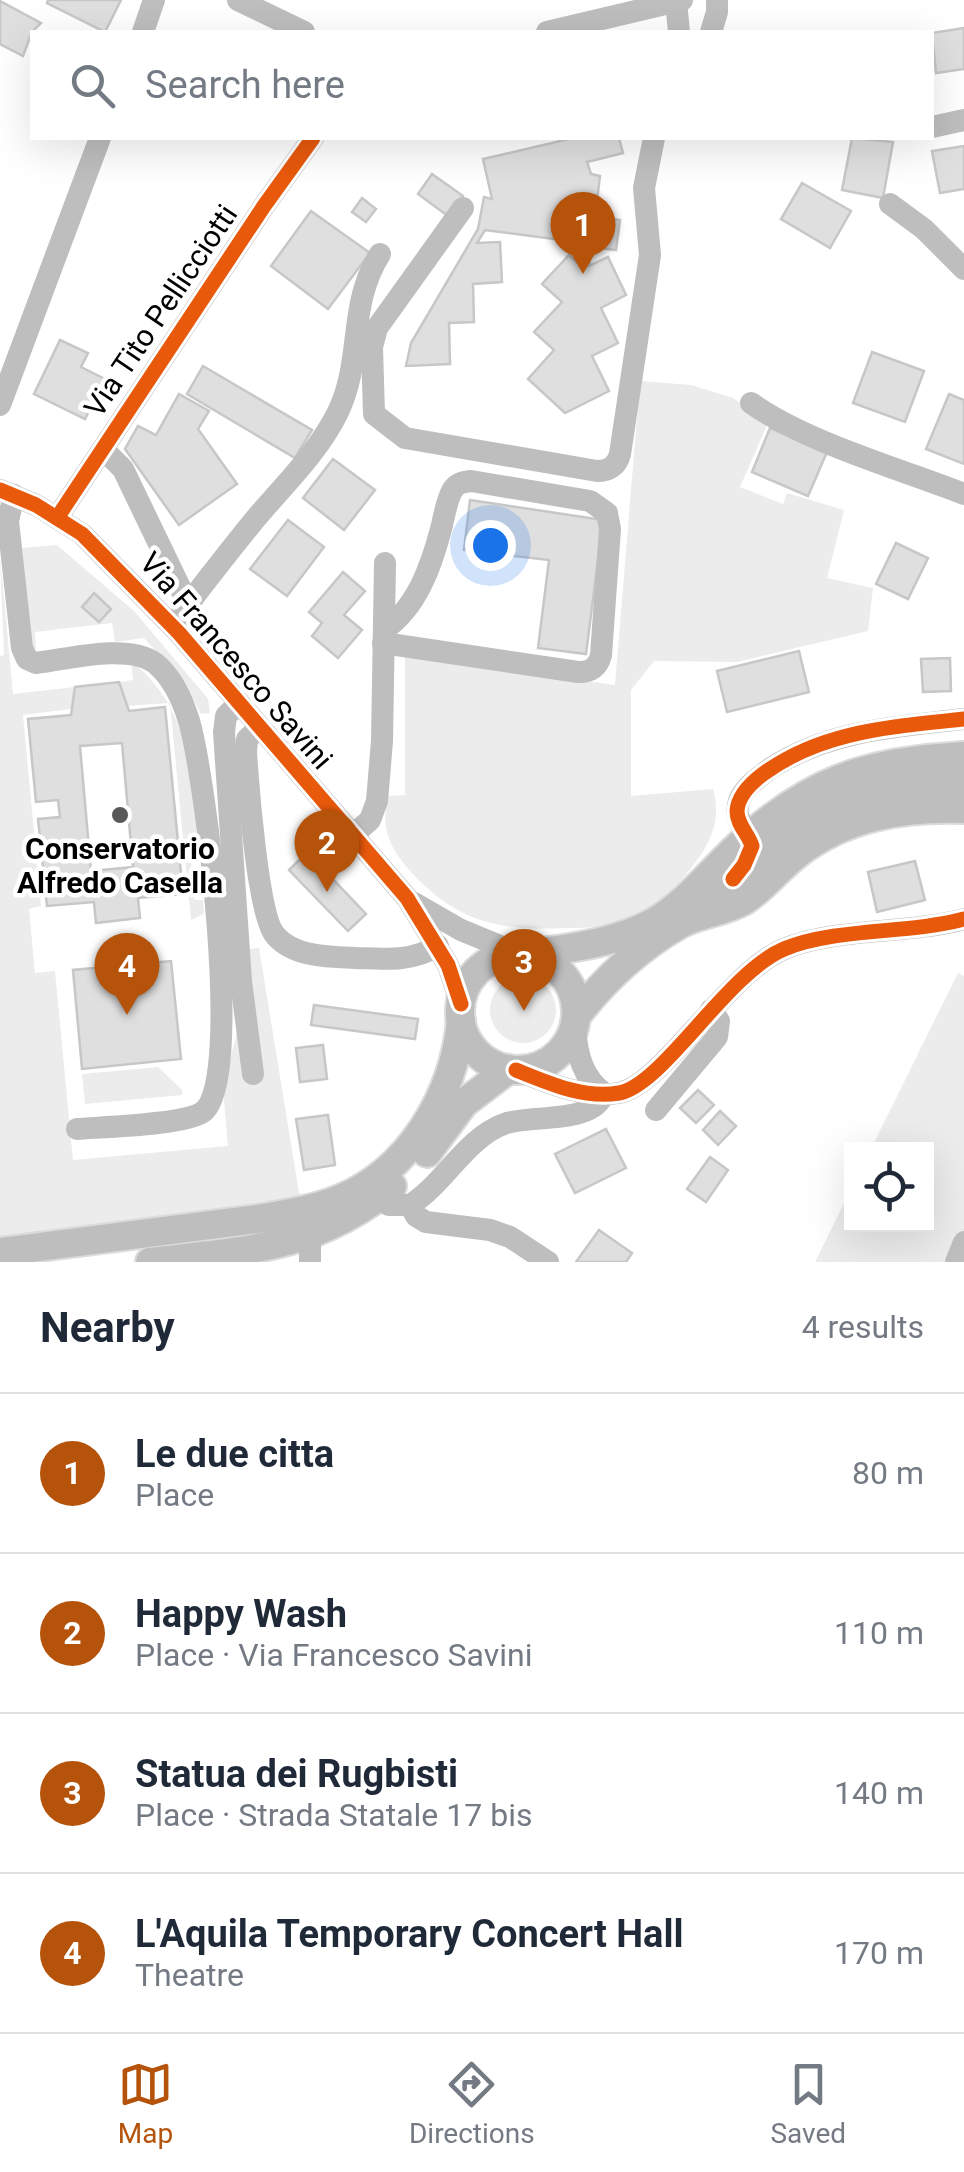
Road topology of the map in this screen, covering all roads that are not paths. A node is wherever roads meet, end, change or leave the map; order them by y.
1 (154, 0) edge
2 (238, 0) edge
3 (717, 0) edge
4 (680, 1) edge
5 (144, 30) edge
6 (300, 30) edge
7 (555, 30) edge
8 (679, 30) edge
9 (712, 30) edge
10 (964, 120) edge
11 (934, 127) edge
12 (99, 140) edge
13 (313, 140) edge
14 (654, 140) edge
15 (890, 204) dead end
16 (464, 208) dead end
17 (380, 254) dead end
18 (964, 269) edge
19 (751, 403) dead end
20 (0, 405) edge
21 (103, 449) junction
22 (7, 493) edge
23 (964, 494) edge
24 (58, 518) junction
25 (385, 564) dead end
26 (188, 604) junction
27 (172, 625) junction
28 (384, 636) junction
29 (232, 711) junction
30 (964, 719) edge
31 (190, 723) junction
32 (260, 727) junction
33 (964, 756) edge
34 (964, 784) edge
35 (964, 808) edge
36 (352, 835) junction
37 (748, 837) junction
38 (733, 879) junction
39 (406, 898) junction
40 (679, 924) junction
41 (961, 927) edge
42 (438, 946) junction
43 (522, 954) junction
44 (711, 1010) junction
45 (460, 1013) junction
46 (576, 1022) junction
47 (512, 1070) junction
48 (253, 1074) dead end
49 (604, 1093) junction
50 (656, 1110) dead end
51 (77, 1129) dead end
52 (375, 1189) junction
53 (410, 1205) junction
54 (306, 1236) edge
55 (964, 1242) edge
56 (0, 1252) edge
57 (38, 1255) edge
58 (150, 1262) edge
59 (548, 1262) edge
60 (956, 1262) edge

1 - 5 street
2 - 6 street
3 - 9 street
4 - 7 street
4 - 8 street
10 - 11 street
12 - 20 street
13 - 21 street, Via Tito Pellicciotti
14 - 16 street
15 - 18 street
17 - 26 street
19 - 23 street
21 - 24 street, Via Tito Pellicciotti
21 - 26 street
22 - 24 street, Via Francesco Savini
22 - 31 street
24 - 27 street, Via Francesco Savini
25 - 28 street
26 - 27 street
27 - 29 street, Via Francesco Savini
28 - 28 street
28 - 36 street
29 - 31 street
29 - 32 street, Via Francesco Savini
29 - 48 street
30 - 37 street
31 - 51 street
32 - 36 street, Via Francesco Savini
32 - 42 street
33 - 37 main road
34 - 38 main road
35 - 40 main road
36 - 39 street, Via Francesco Savini
37 - 38 street
37 - 43 main road
38 - 40 main road
39 - 42 street, Via Francesco Savini
39 - 43 street, Via Francesco Savini
40 - 46 main road
41 - 44 street
42 - 45 street, Via Francesco Savini
43 - 45 main road
43 - 46 main road
44 - 49 street
44 - 50 street
45 - 47 main road
45 - 52 main road
46 - 47 main road
46 - 49 street
47 - 49 street
47 - 52 main road
49 - 53 street
52 - 53 street
52 - 54 main road
53 - 59 street
54 - 57 main road
54 - 58 main road
55 - 60 street
56 - 57 main road

